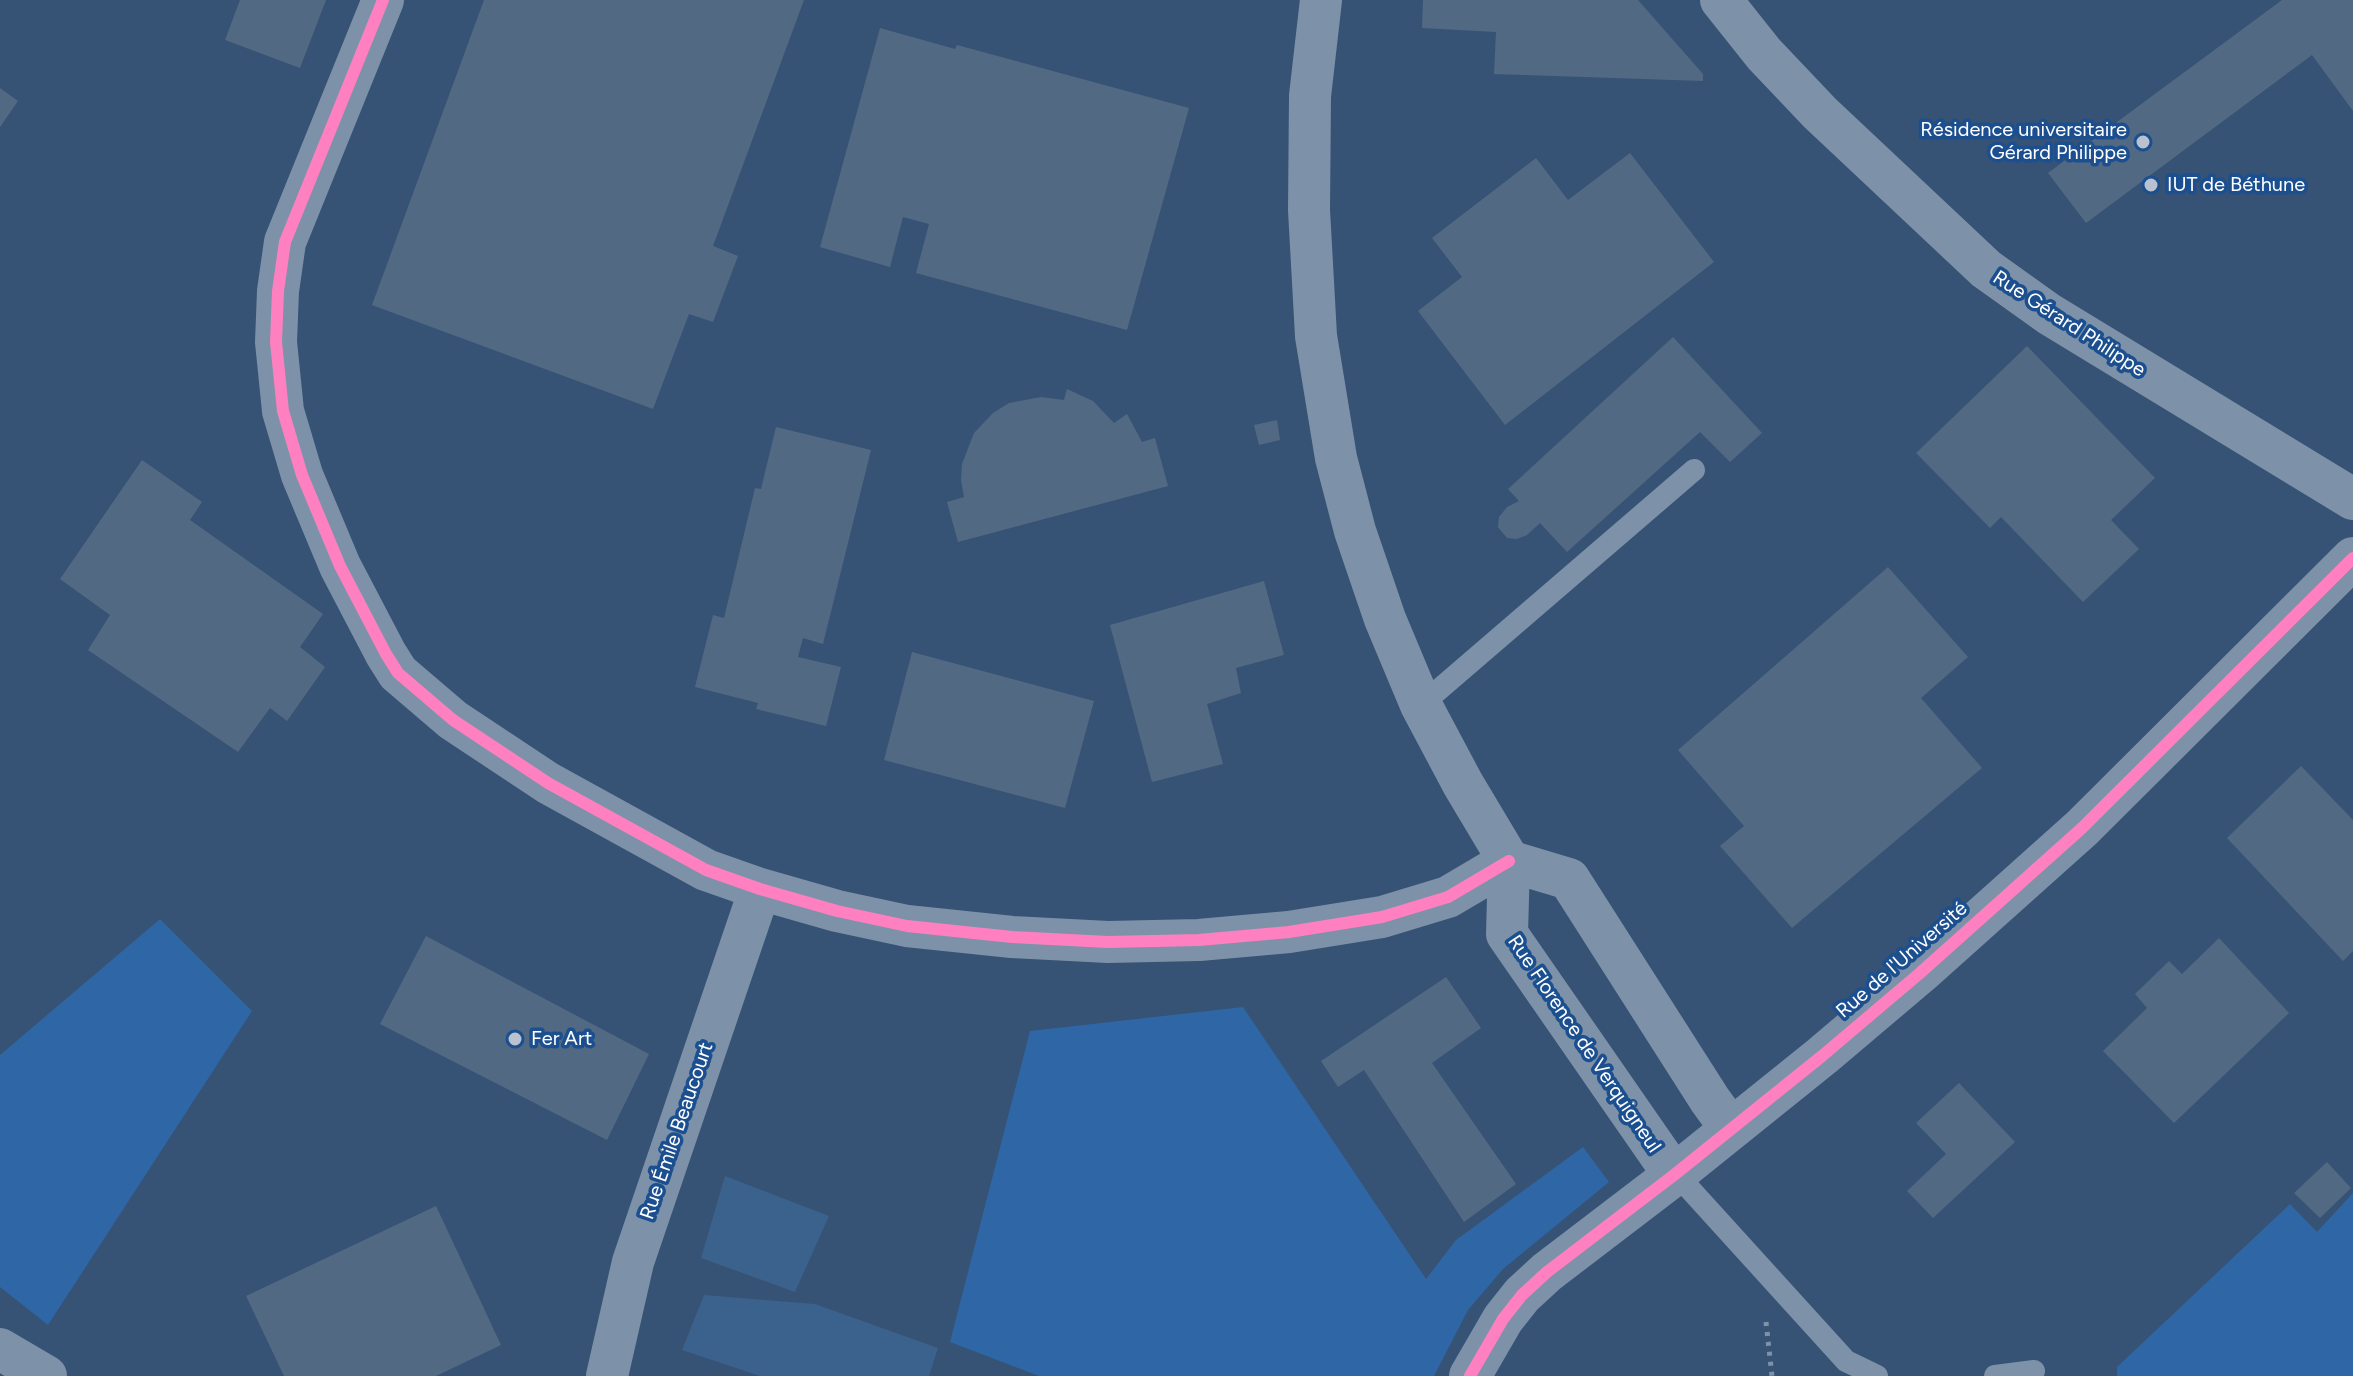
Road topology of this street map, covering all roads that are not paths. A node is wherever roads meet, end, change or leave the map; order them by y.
1 (383, 0) edge
2 (1321, 0) edge
3 (1721, 0) edge
4 (1694, 470) dead end
5 (2353, 499) edge
6 (2353, 558) edge
7 (1421, 705) junction
8 (1509, 861) junction
9 (760, 889) junction
10 (1731, 1129) junction
11 (1674, 1175) junction
12 (0, 1349) edge
13 (2034, 1371) dead end
14 (46, 1376) edge
15 (607, 1376) edge
16 (1470, 1376) edge
17 (1877, 1376) edge
18 (1995, 1376) edge

1 - 9 street
2 - 7 street
3 - 5 street, Rue Gérard Philippe
4 - 7 lane
6 - 10 street, Rue de l'Université
7 - 8 street
8 - 9 street
8 - 10 street
8 - 11 street, Rue Florence de Verquigneul
9 - 15 street, Rue Émile Beaucourt
10 - 11 street, Rue de l'Université
11 - 16 street, Rue de l'Université
11 - 17 lane
12 - 14 street
13 - 18 lane

